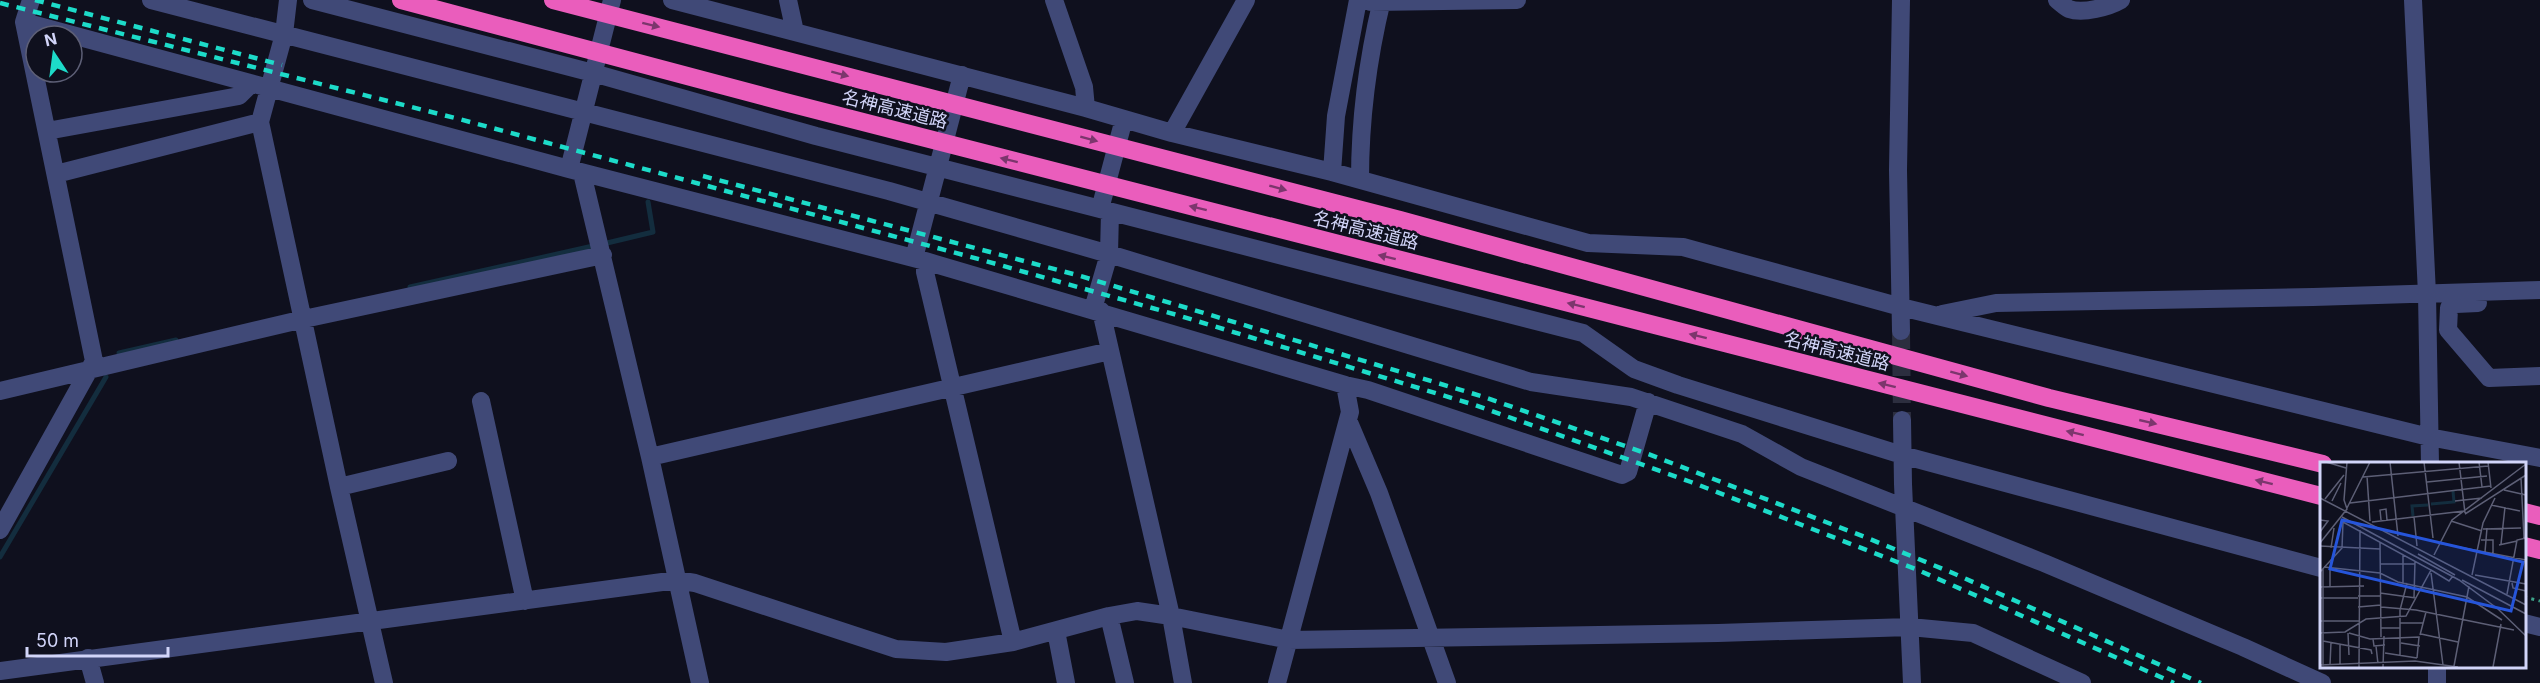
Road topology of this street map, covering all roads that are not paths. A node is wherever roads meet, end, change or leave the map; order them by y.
1 (31, 0) edge
2 (151, 0) edge
3 (288, 0) edge
4 (312, 0) edge
5 (401, 0) edge
6 (553, 0) edge
7 (612, 0) edge
8 (672, 0) edge
9 (788, 0) edge
10 (1053, 0) edge
11 (1246, 0) edge
12 (1517, 0) edge
13 (1901, 0) edge
14 (2057, 0) edge
15 (2121, 0) edge
16 (2413, 0) edge
17 (1358, 1) edge
18 (1381, 2) edge
19 (24, 22) junction
20 (795, 32) junction
21 (284, 34) junction
22 (593, 73) junction
23 (962, 75) junction
24 (260, 86) junction
25 (1086, 108) junction
26 (583, 112) junction
27 (1124, 119) junction
28 (260, 122) junction
29 (47, 131) junction
30 (1172, 133) junction
31 (938, 168) junction
32 (576, 171) junction
33 (1332, 172) junction
34 (56, 174) junction
35 (1360, 180) junction
36 (928, 202) junction
37 (1105, 211) junction
38 (1109, 254) junction
39 (603, 255) junction
40 (920, 260) junction
41 (2540, 290) edge
42 (2427, 294) junction
43 (2540, 301) edge
44 (1901, 307) junction
45 (1097, 310) junction
46 (1937, 315) junction
47 (304, 319) junction
48 (1901, 331) tunnel mouth
49 (1110, 351) junction
50 (91, 371) junction
51 (2540, 376) edge
52 (1345, 385) junction
53 (954, 388) junction
54 (0, 392) edge
55 (481, 401) dead end
56 (1648, 402) junction
57 (1348, 420) junction
58 (1902, 420) tunnel mouth
59 (2429, 436) junction
60 (1902, 455) junction
61 (650, 457) junction
62 (2540, 458) edge
63 (448, 461) dead end
64 (2430, 462) edge
65 (2320, 463) edge
66 (339, 487) junction
67 (2320, 496) edge
68 (1904, 508) junction
69 (2525, 512) edge
70 (2540, 516) edge
71 (0, 530) edge
72 (2525, 546) edge
73 (2540, 550) edge
74 (2320, 568) edge
75 (677, 580) junction
76 (525, 601) junction
77 (1109, 616) junction
78 (1171, 616) junction
79 (369, 621) junction
80 (2525, 623) edge
81 (1910, 627) junction
82 (2540, 627) edge
83 (1056, 632) junction
84 (1431, 637) junction
85 (1289, 640) junction
86 (1012, 642) junction
87 (88, 658) junction
88 (0, 671) edge
89 (94, 683) edge
90 (384, 683) edge
91 (700, 683) edge
92 (1066, 683) edge
93 (1125, 683) edge
94 (1183, 683) edge
95 (1276, 683) edge
96 (1447, 683) edge
97 (1912, 683) edge
98 (2082, 683) edge
99 (2322, 683) edge

1 - 19 street
2 - 21 street
3 - 21 street
4 - 22 street
67 -> 5 highway, 名神高速道路, bridge
6 -> 65 highway, 名神高速道路, bridge
7 - 22 street
8 - 20 street
9 - 20 street
10 - 25 street
11 - 30 street
12 - 18 street
13 - 44 street
14 - 15 street
16 - 42 street
17 - 18 street
17 - 33 street
18 - 35 street
19 - 24 street
19 - 29 street
20 - 23 street
21 - 24 street
21 - 26 street
22 - 26 street
22 - 31 street
23 - 25 street
23 - 31 street
24 - 28 street
24 - 29 street
24 - 32 street
25 - 27 street
26 - 32 street
26 - 36 street
27 - 30 street
27 - 37 street
28 - 34 street
28 - 47 street
29 - 34 street
30 - 33 street
31 - 36 street
31 - 37 street
32 - 39 street
32 - 40 street
33 - 35 street
34 - 50 street
35 - 44 street
36 - 38 street
36 - 40 street
37 - 38 street
37 - 60 street
38 - 45 street
38 - 56 street
39 - 47 street
39 - 61 street
40 - 45 street
40 - 53 street
41 - 42 street
42 - 46 street
42 - 59 street
43 - 51 street
44 - 46 street
44 - 48 street
45 - 49 street
45 - 52 street
46 - 59 street
47 - 50 street
47 - 66 street
49 - 53 street
49 - 78 street
50 - 54 street
50 - 71 street
52 - 56 street
52 - 57 street
53 - 61 street
53 - 86 street
55 - 76 street
56 - 68 street
57 - 84 street
57 - 85 street
58 - 60 street
59 - 62 street
59 - 64 street
60 - 68 street
60 - 74 street
61 - 75 street
63 - 66 street
66 - 79 street
68 - 81 street
68 - 99 street
69 - 70 highway
72 - 73 highway
75 - 76 street
75 - 86 street
75 - 91 street
76 - 79 street
77 - 78 street
77 - 83 street
77 - 93 street
78 - 85 street
78 - 94 street
79 - 87 street
79 - 90 street
80 - 82 street
81 - 84 street
81 - 97 street
81 - 98 street
83 - 86 street
83 - 92 street
84 - 85 street
84 - 96 street
85 - 95 street
87 - 88 street
87 - 89 street

